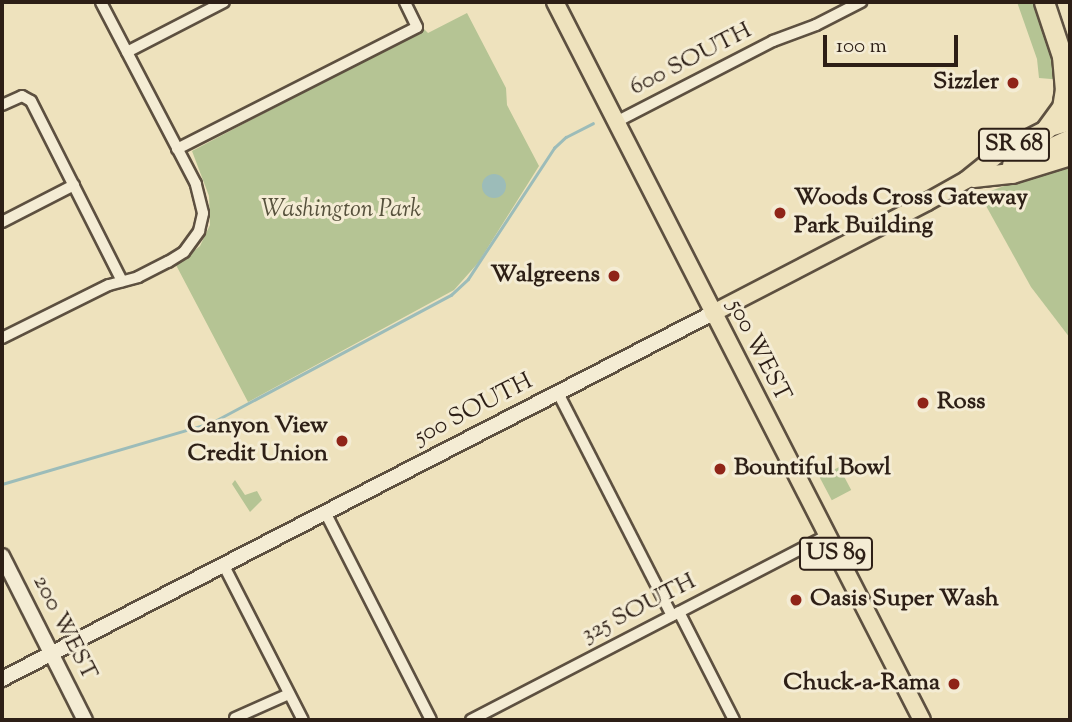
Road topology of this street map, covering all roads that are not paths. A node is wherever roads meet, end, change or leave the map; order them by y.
1 (101, 2) edge
2 (224, 2) edge
3 (405, 2) edge
4 (555, 2) edge
5 (861, 2) edge
6 (1044, 2) edge
7 (127, 52) junction
8 (1066, 63) edge
9 (2, 105) edge
10 (616, 121) junction
11 (1070, 122) edge
12 (1046, 129) junction
13 (1070, 138) edge
14 (177, 149) junction
15 (1070, 155) edge
16 (969, 179) junction
17 (74, 186) junction
18 (2, 222) edge
19 (122, 281) junction
20 (713, 313) junction
21 (2, 338) edge
22 (558, 393) junction
23 (325, 512) junction
24 (826, 536) junction
25 (2, 556) edge
26 (223, 564) junction
27 (676, 614) junction
28 (51, 653) junction
29 (2, 679) edge
30 (289, 694) junction
31 (234, 718) dead end
32 (85, 720) edge
33 (303, 720) edge
34 (431, 720) edge
35 (471, 720) edge
36 (734, 720) edge
37 (922, 720) edge

1 - 7 street
2 - 7 street
3 - 14 street
4 - 10 main road, 500 WEST / US 89
5 - 10 street, 600 SOUTH
6 - 8 highway
7 - 14 street
8 - 12 highway
9 - 17 street
10 - 20 main road, 500 WEST / US 89
11 - 12 main road, 500 SOUTH / SR 68
12 - 16 main road, 500 SOUTH / SR 68
13 - 16 main road, 500 SOUTH / SR 68
14 - 19 street
15 - 16 highway
16 - 20 main road, 500 SOUTH / SR 68
17 - 18 street
17 - 19 street
19 - 21 street
20 - 22 main road, 500 SOUTH / SR 68
20 - 24 main road, 500 WEST / US 89
22 - 23 main road, 500 SOUTH / SR 68
22 - 27 street
23 - 26 main road, 500 SOUTH / SR 68
23 - 34 street
24 - 27 street, 325 SOUTH
24 - 37 main road, 500 WEST / US 89
25 - 28 main road, 200 WEST
26 - 28 main road, 500 SOUTH / SR 68
26 - 30 street
27 - 35 street, 325 SOUTH
27 - 36 street
28 - 29 main road, 500 SOUTH
28 - 32 main road, 200 WEST
30 - 31 street
30 - 33 street

